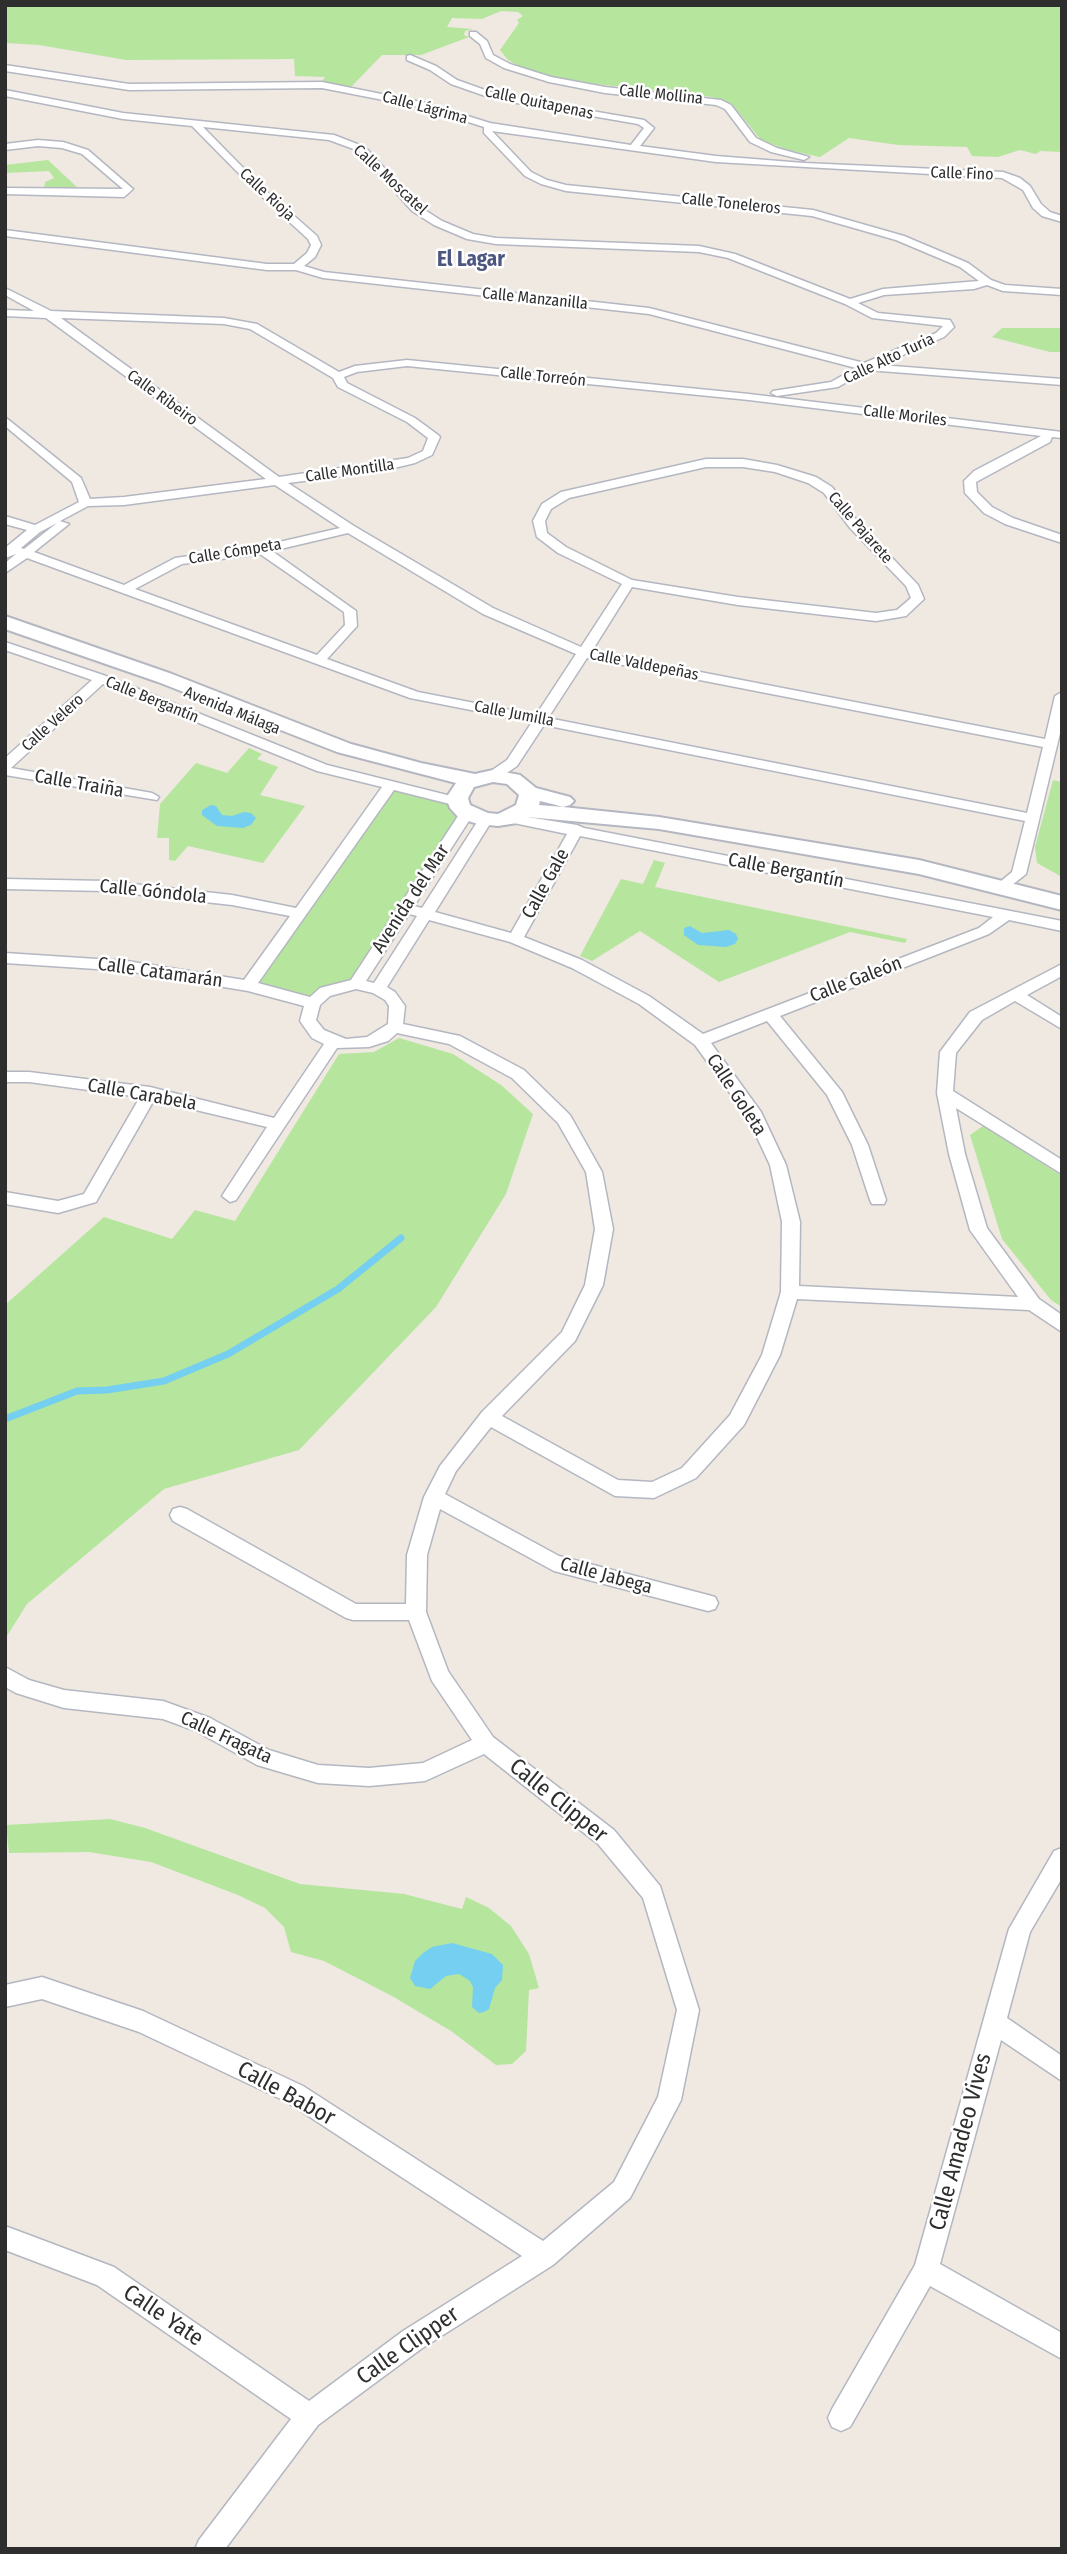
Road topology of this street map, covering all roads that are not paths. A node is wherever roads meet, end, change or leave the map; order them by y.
1 (473, 34) dead end
2 (410, 58) dead end
3 (5, 68) edge
4 (5, 93) edge
5 (195, 124) junction
6 (489, 126) junction
7 (5, 147) edge
8 (634, 148) junction
9 (844, 168) junction
10 (5, 191) edge
11 (1062, 219) edge
12 (5, 233) edge
13 (297, 267) junction
14 (987, 282) junction
15 (5, 291) edge
16 (1062, 292) edge
17 (849, 302) junction
18 (5, 313) edge
19 (48, 314) junction
20 (864, 367) junction
21 (338, 376) junction
22 (1062, 382) edge
23 (749, 397) junction
24 (5, 421) edge
25 (1047, 433) junction
26 (1062, 435) edge
27 (277, 481) junction
28 (85, 503) junction
29 (5, 520) edge
30 (350, 529) junction
31 (36, 530) junction
32 (1062, 539) edge
33 (262, 550) junction
34 (15, 552) edge
35 (5, 569) edge
36 (629, 583) junction
37 (125, 589) junction
38 (10, 626) edge
39 (9, 651) edge
40 (584, 653) junction
41 (319, 660) junction
42 (102, 679) junction
43 (1062, 696) edge
44 (541, 720) junction
45 (1050, 744) junction
46 (5, 769) edge
47 (389, 787) junction
48 (493, 795) junction
49 (152, 797) dead end
50 (1032, 818) junction
51 (577, 829) junction
52 (5, 884) edge
53 (1009, 884) junction
54 (1062, 903) edge
55 (405, 908) junction
56 (299, 913) junction
57 (426, 914) junction
58 (1009, 914) junction
59 (1062, 926) edge
60 (515, 939) junction
61 (5, 958) edge
62 (1062, 970) edge
63 (356, 984) junction
64 (248, 986) junction
65 (378, 989) junction
66 (1014, 994) junction
67 (313, 1003) junction
68 (769, 1014) junction
69 (1062, 1024) edge
70 (394, 1027) junction
71 (701, 1041) junction
72 (333, 1042) junction
73 (5, 1077) edge
74 (150, 1093) junction
75 (945, 1093) junction
76 (277, 1124) junction
77 (1062, 1168) edge
78 (230, 1196) dead end
79 (5, 1198) edge
80 (878, 1200) dead end
81 (790, 1293) junction
82 (1032, 1304) junction
83 (1062, 1325) edge
84 (489, 1417) junction
85 (434, 1497) junction
86 (180, 1515) dead end
87 (708, 1603) dead end
88 (416, 1612) junction
89 (5, 1675) edge
90 (486, 1743) junction
91 (1062, 1858) edge
92 (5, 1996) edge
93 (994, 2022) junction
94 (1062, 2070) edge
95 (5, 2238) edge
96 (544, 2256) junction
97 (926, 2270) junction
98 (1062, 2347) edge
99 (309, 2416) junction
100 (841, 2418) dead end
101 (208, 2549) edge

1 - 9 street, Calle Mollina
2 - 8 street, Calle Quitapenas
3 - 6 street, Calle Lágrima
4 - 5 street, Calle Moscatel
5 - 13 street, Calle Rioja
5 - 17 street, Calle Moscatel
6 - 8 street, Calle Lágrima
6 - 14 street, Calle Toneleros
7 - 10 street
8 - 9 street, Calle Lágrima
9 - 11 street, Calle Fino
12 - 13 street, Calle Manzanilla
13 - 20 street, Calle Manzanilla
14 - 16 street
14 - 17 street
15 - 19 street
17 - 20 street, Calle Alto Turia
18 - 19 street, Calle Montilla
19 - 21 street, Calle Montilla
19 - 27 street, Calle Ribeiro
20 - 22 street, Calle Manzanilla
20 - 23 street, Calle Alto Turia
21 - 23 street, Calle Torreón
21 - 27 street, Calle Montilla
23 - 25 street, Calle Moriles
24 - 28 street
25 - 26 street, Calle Moriles
25 - 32 street
27 - 28 street, Calle Montilla
27 - 30 street, Calle Valdepeñas
28 - 31 street
28 - 34 street
29 - 31 street
30 - 33 street, Calle Cómpeta
30 - 40 street, Calle Valdepeñas
31 - 34 street
33 - 37 street, Calle Cómpeta
33 - 41 street
34 - 35 street
34 - 37 street, Calle Jumilla
36 - 36 street, Calle Pajarete
36 - 40 street
37 - 41 street, Calle Jumilla
38 - 48 street, Avenida Málaga
39 - 42 street, Calle Bergantín
40 - 44 street
40 - 45 street, Calle Valdepeñas
41 - 44 street, Calle Jumilla
42 - 46 street, Calle Velero
42 - 47 street, Calle Bergantín
43 - 45 street
44 - 48 street
44 - 50 street, Calle Jumilla
45 - 50 street
46 - 49 street, Calle Traiña
47 - 48 street, Calle Bergantín
47 - 56 street
48 - 51 street, Calle Bergantín
48 - 53 street, Avenida Málaga
48 - 55 street, Avenida del Mar
48 - 57 street, Avenida del Mar
50 - 53 street
51 - 58 street, Calle Bergantín
51 - 60 street, Calle Gale
52 - 56 street, Calle Góndola
53 - 54 street, Avenida Málaga
53 - 58 street
53 - 58 street, Calle Galeón
55 - 57 street, Calle Goleta
55 - 63 street, Avenida del Mar
56 - 64 street
57 - 60 street, Calle Goleta
57 - 65 street, Avenida del Mar
58 - 59 street, Calle Bergantín
58 - 68 street, Calle Galeón
60 - 71 street, Calle Goleta
61 - 64 street, Calle Catamarán
62 - 66 street
63 - 65 street
63 - 67 street
64 - 67 street, Calle Catamarán
65 - 70 street
66 - 69 street
66 - 75 street
67 - 72 street
68 - 71 street, Calle Galeón
68 - 80 street
70 - 72 street
70 - 84 street, Calle Clipper
71 - 81 street, Calle Goleta
72 - 76 street
73 - 74 street, Calle Carabela
74 - 76 street, Calle Carabela
74 - 79 street
75 - 77 street
75 - 82 street
76 - 78 street
81 - 82 street
81 - 84 street, Calle Goleta
82 - 83 street
84 - 85 street, Calle Clipper
85 - 87 street, Calle Jabega
85 - 88 street, Calle Clipper
86 - 88 street
88 - 90 street, Calle Clipper
89 - 90 street, Calle Fragata
90 - 96 street, Calle Clipper
91 - 93 street, Calle Amadeo Vives
92 - 96 street, Calle Babor
93 - 94 street
93 - 97 street, Calle Amadeo Vives
95 - 99 street, Calle Yate
96 - 99 street, Calle Clipper
97 - 98 street
97 - 100 street, Calle Amadeo Vives
99 - 101 street, Calle Clipper

